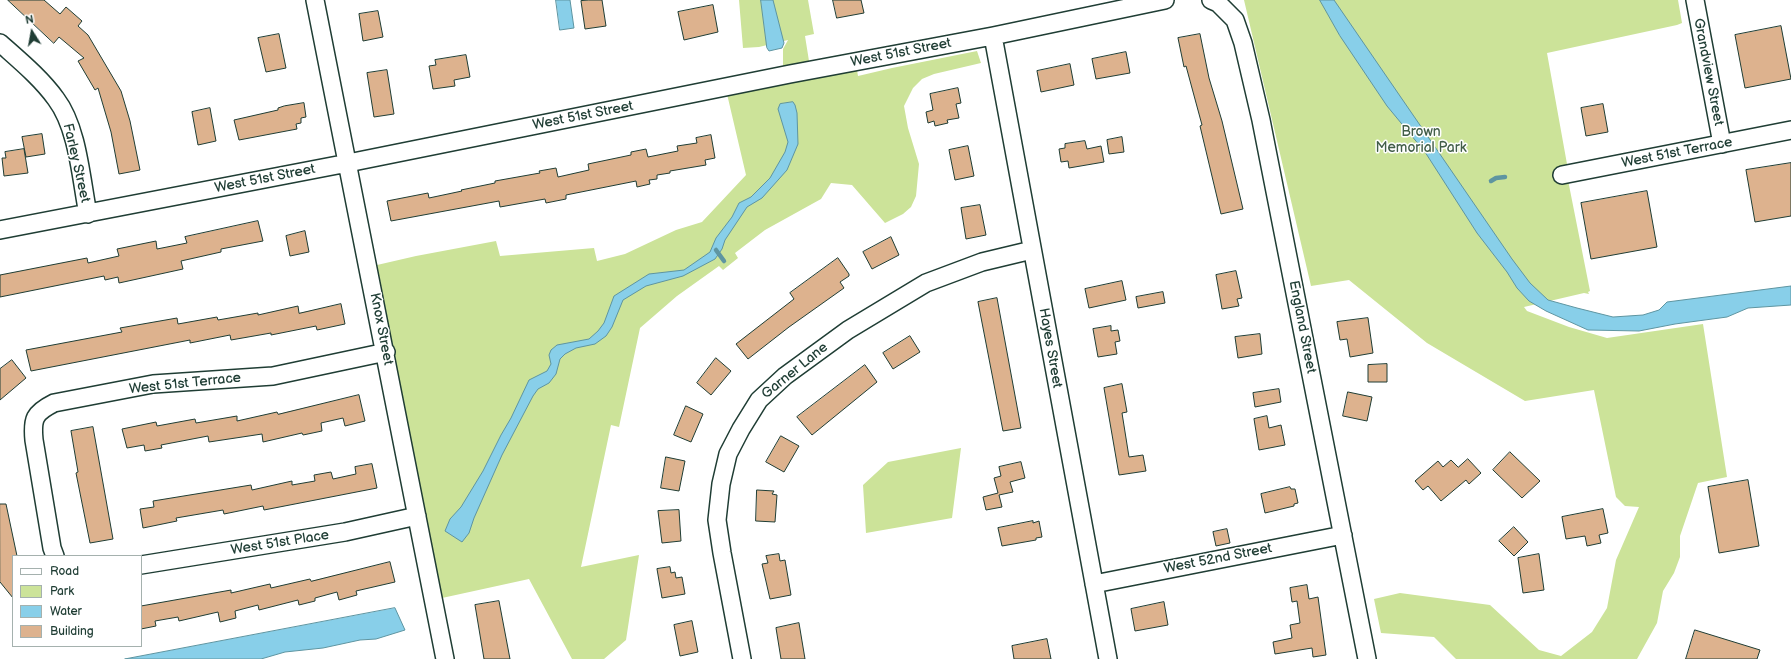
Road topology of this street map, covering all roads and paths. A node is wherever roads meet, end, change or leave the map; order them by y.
1 (315, 0) edge
2 (1165, 0) edge
3 (1695, 0) edge
4 (1215, 2) edge
5 (993, 36) junction
6 (0, 43) edge
7 (1791, 130) edge
8 (1722, 144) junction
9 (348, 163) junction
10 (1562, 175) dead end
11 (88, 214) junction
12 (0, 230) edge
13 (1032, 250) junction
14 (386, 352) junction
15 (417, 516) junction
16 (1343, 535) junction
17 (56, 555) edge
18 (142, 565) edge
19 (1094, 584) junction
20 (445, 659) edge
21 (742, 659) edge
22 (1108, 659) edge
23 (1367, 659) edge

1 - 9 street, Knox Street
2 - 5 street, West 51st Street
3 - 8 street, Grandview Street
4 - 16 street, England Street
5 - 9 street, West 51st Street
5 - 13 street, Hayes Street
6 - 11 street, Farley Street
7 - 8 street, West 51st Terrace
8 - 10 street, West 51st Terrace
9 - 11 street, West 51st Street
9 - 14 street, Knox Street
11 - 12 street, West 51st Street
13 - 19 street, Hayes Street
13 - 21 street, Garner Lane
14 - 15 street, Knox Street
14 - 17 street, West 51st Terrace
15 - 18 street, West 51st Place
15 - 20 street, Knox Street
16 - 19 street, West 52nd Street
16 - 23 street, England Street
19 - 22 street, Hayes Street

